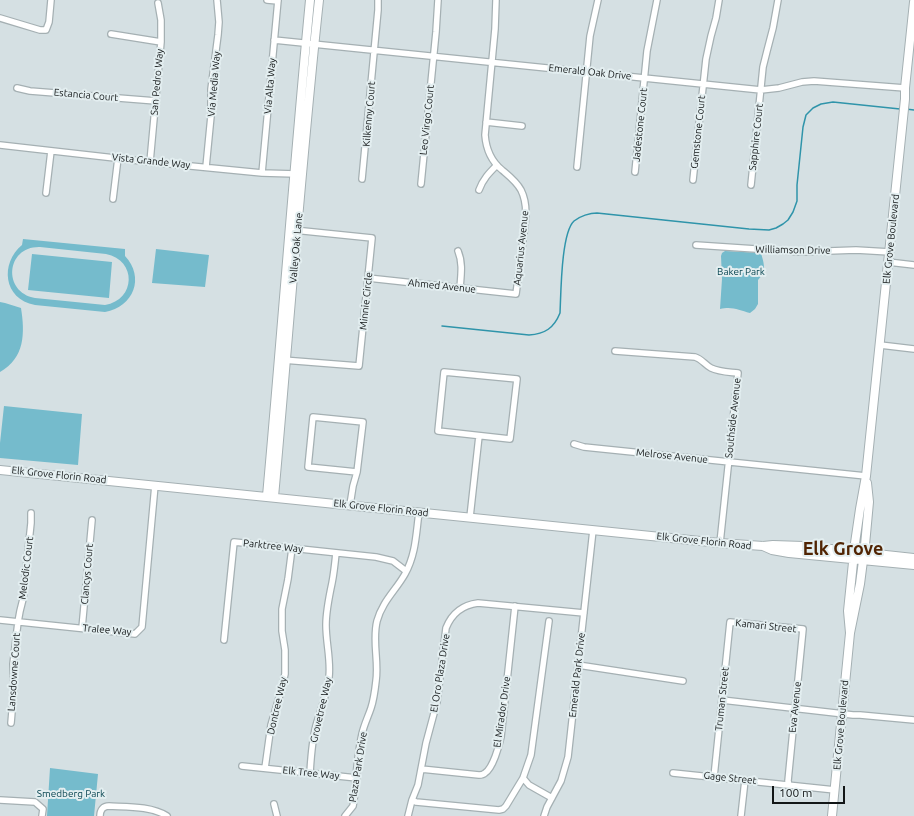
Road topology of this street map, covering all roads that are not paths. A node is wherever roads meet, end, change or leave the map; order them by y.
1 (51, 0) edge
2 (217, 0) edge
3 (267, 0) edge
4 (278, 0) edge
5 (310, 0) edge
6 (319, 0) edge
7 (378, 0) edge
8 (438, 0) edge
9 (496, 0) edge
10 (598, 0) edge
11 (657, 0) edge
12 (719, 0) edge
13 (778, 0) edge
14 (914, 2) edge
15 (158, 4) dead end
16 (0, 18) edge
17 (111, 34) dead end
18 (274, 40) junction
19 (161, 42) junction
20 (310, 44) junction
21 (375, 50) junction
22 (434, 56) junction
23 (492, 62) junction
24 (586, 72) junction
25 (644, 78) junction
26 (703, 84) junction
27 (17, 88) dead end
28 (905, 88) junction
29 (761, 90) junction
30 (156, 101) junction
31 (486, 122) junction
32 (522, 126) dead end
33 (0, 145) edge
34 (51, 151) junction
35 (118, 158) junction
36 (150, 162) junction
37 (497, 165) junction
38 (206, 167) junction
39 (577, 167) dead end
40 (635, 172) dead end
41 (262, 173) junction
42 (298, 174) junction
43 (362, 179) dead end
44 (693, 180) dead end
45 (421, 184) dead end
46 (751, 185) dead end
47 (479, 190) dead end
48 (46, 193) dead end
49 (113, 199) dead end
50 (294, 230) junction
51 (696, 245) dead end
52 (458, 251) dead end
53 (890, 252) junction
54 (888, 262) junction
55 (914, 266) edge
56 (368, 278) junction
57 (460, 288) junction
58 (516, 294) joint
59 (880, 345) junction
60 (914, 349) edge
61 (615, 351) dead end
62 (283, 360) junction
63 (479, 436) junction
64 (574, 444) dead end
65 (729, 462) junction
66 (0, 470) edge
67 (357, 472) junction
68 (866, 476) junction
69 (156, 485) junction
70 (271, 497) junction
71 (350, 505) junction
72 (419, 512) junction
73 (31, 513) dead end
74 (470, 517) junction
75 (92, 520) dead end
76 (593, 530) junction
77 (720, 543) junction
78 (292, 548) junction
79 (336, 553) junction
80 (854, 555) junction
81 (863, 556) junction
82 (914, 558) edge
83 (914, 565) edge
84 (406, 571) junction
85 (515, 606) junction
86 (584, 613) junction
87 (0, 620) edge
88 (549, 621) dead end
89 (18, 622) junction
90 (730, 622) joint
91 (82, 628) junction
92 (803, 629) joint
93 (850, 633) junction
94 (224, 640) dead end
95 (578, 665) junction
96 (683, 681) dead end
97 (722, 700) junction
98 (795, 709) junction
99 (842, 714) junction
100 (914, 720) edge
101 (11, 723) dead end
102 (242, 766) dead end
103 (265, 768) junction
104 (421, 769) junction
105 (310, 773) junction
106 (673, 773) dead end
107 (714, 777) junction
108 (356, 778) junction
109 (524, 778) junction
110 (745, 780) junction
111 (789, 785) junction
112 (835, 790) junction
113 (552, 798) junction
114 (0, 800) edge
115 (412, 800) junction
116 (274, 804) dead end
117 (42, 816) edge
118 (100, 816) edge
119 (167, 816) edge
120 (277, 816) edge
121 (345, 816) edge
122 (408, 816) edge
123 (544, 816) edge
124 (741, 816) edge
125 (832, 816) edge

1 - 16 street
2 - 38 street, Via Media Way
3 - 4 street
4 - 18 street, Via Alta Way
5 - 20 main road, Valley Oak Lane
6 - 20 main road, Valley Oak Lane
7 - 21 street, Kilkenny Court
8 - 22 street, Leo Virgo Court
9 - 23 street, Aquarius Avenue
10 - 24 street
11 - 25 street, Jadestone Court
12 - 26 street, Gemstone Court
13 - 29 street, Sapphire Court
14 - 28 main road, Elk Grove Boulevard
15 - 19 street, San Pedro Way
17 - 19 street
18 - 20 street, Emerald Oak Drive
18 - 41 street, Via Alta Way
19 - 30 street, San Pedro Way
20 - 21 street, Emerald Oak Drive
20 - 42 main road, Valley Oak Lane
21 - 22 street, Emerald Oak Drive
21 - 43 street, Kilkenny Court
22 - 23 street, Emerald Oak Drive
22 - 45 street, Leo Virgo Court
23 - 24 street, Emerald Oak Drive
23 - 31 street, Aquarius Avenue
24 - 25 street, Emerald Oak Drive
24 - 39 street
25 - 26 street, Emerald Oak Drive
25 - 40 street, Jadestone Court
26 - 29 street, Emerald Oak Drive
26 - 44 street, Gemstone Court
27 - 30 street, Estancia Court
28 - 29 street, Emerald Oak Drive
28 - 53 main road, Elk Grove Boulevard
29 - 46 street, Sapphire Court
30 - 36 street, San Pedro Way
31 - 32 street
31 - 37 street, Aquarius Avenue
33 - 34 street, Vista Grande Way
34 - 35 street, Vista Grande Way
34 - 48 street
35 - 36 street, Vista Grande Way
35 - 49 street
36 - 38 street, Vista Grande Way
37 - 47 street
37 - 58 street, Aquarius Avenue
38 - 41 street, Vista Grande Way
41 - 42 street, Vista Grande Way
42 - 50 main road, Valley Oak Lane
50 - 56 street, Minnie Circle
50 - 62 main road, Valley Oak Lane
51 - 53 street, Williamson Drive
52 - 57 street
53 - 54 main road, Elk Grove Boulevard
54 - 55 street
54 - 59 main road, Elk Grove Boulevard
56 - 57 street, Ahmed Avenue
56 - 62 street, Minnie Circle
57 - 58 street, Ahmed Avenue
59 - 60 street
59 - 68 main road, Elk Grove Boulevard
61 - 65 street, Southside Avenue
62 - 70 main road, Valley Oak Lane
63 - 63 street
63 - 74 street
64 - 65 street, Melrose Avenue
65 - 68 street, Melrose Avenue
65 - 77 street, Southside Avenue
66 - 69 main road, Elk Grove Florin Road
67 - 67 street
67 - 71 street
68 - 80 main road, Elk Grove Boulevard
68 - 81 main road, Elk Grove Boulevard
69 - 70 main road, Elk Grove Florin Road
69 - 91 street, Tralee Way
70 - 71 main road, Elk Grove Florin Road
71 - 72 main road, Elk Grove Florin Road
72 - 74 main road, Elk Grove Florin Road
72 - 84 street, Plaza Park Drive
73 - 89 street, Melodic Court
74 - 76 main road, Elk Grove Florin Road
75 - 91 street, Clancys Court
76 - 77 main road, Elk Grove Florin Road
76 - 86 street, Emerald Park Drive
77 - 80 main road, Elk Grove Florin Road
78 - 79 street, Parktree Way
78 - 94 street, Parktree Way
78 - 103 street, Dontree Way
79 - 84 street, Parktree Way
79 - 105 street, Grovetree Way
80 - 81 main road, Elk Grove Florin Road
80 - 93 main road, Elk Grove Boulevard
81 - 82 main road, Elk Grove Florin Road
81 - 83 main road, Elk Grove Florin Road
81 - 93 main road, Elk Grove Boulevard
84 - 108 street, Plaza Park Drive
85 - 86 street, El Oro Plaza Drive
85 - 104 street, El Oro Plaza Drive
85 - 104 street, El Mirador Drive
86 - 95 street, Emerald Park Drive
87 - 89 street, Tralee Way
88 - 109 street
89 - 91 street, Tralee Way
89 - 101 street, Lansdowne Court
90 - 92 street, Kamari Street
90 - 97 street, Truman Street
92 - 98 street, Eva Avenue
93 - 99 main road, Elk Grove Boulevard
95 - 96 street
95 - 113 street, Emerald Park Drive
97 - 98 street
97 - 107 street, Truman Street
98 - 99 street
98 - 111 street, Eva Avenue
99 - 100 street
99 - 112 main road, Elk Grove Boulevard
102 - 103 street, Elk Tree Way
103 - 105 street, Elk Tree Way
104 - 115 street, El Oro Plaza Drive
105 - 108 street, Elk Tree Way
106 - 107 street, Gage Street
107 - 110 street, Gage Street
108 - 121 street, Plaza Park Drive
109 - 113 street
109 - 115 street
110 - 111 street, Gage Street
110 - 124 street
111 - 112 street, Gage Street
112 - 125 main road, Elk Grove Boulevard
113 - 123 street, Emerald Park Drive
114 - 117 street
115 - 122 street, El Oro Plaza Drive
116 - 120 street
118 - 119 street

